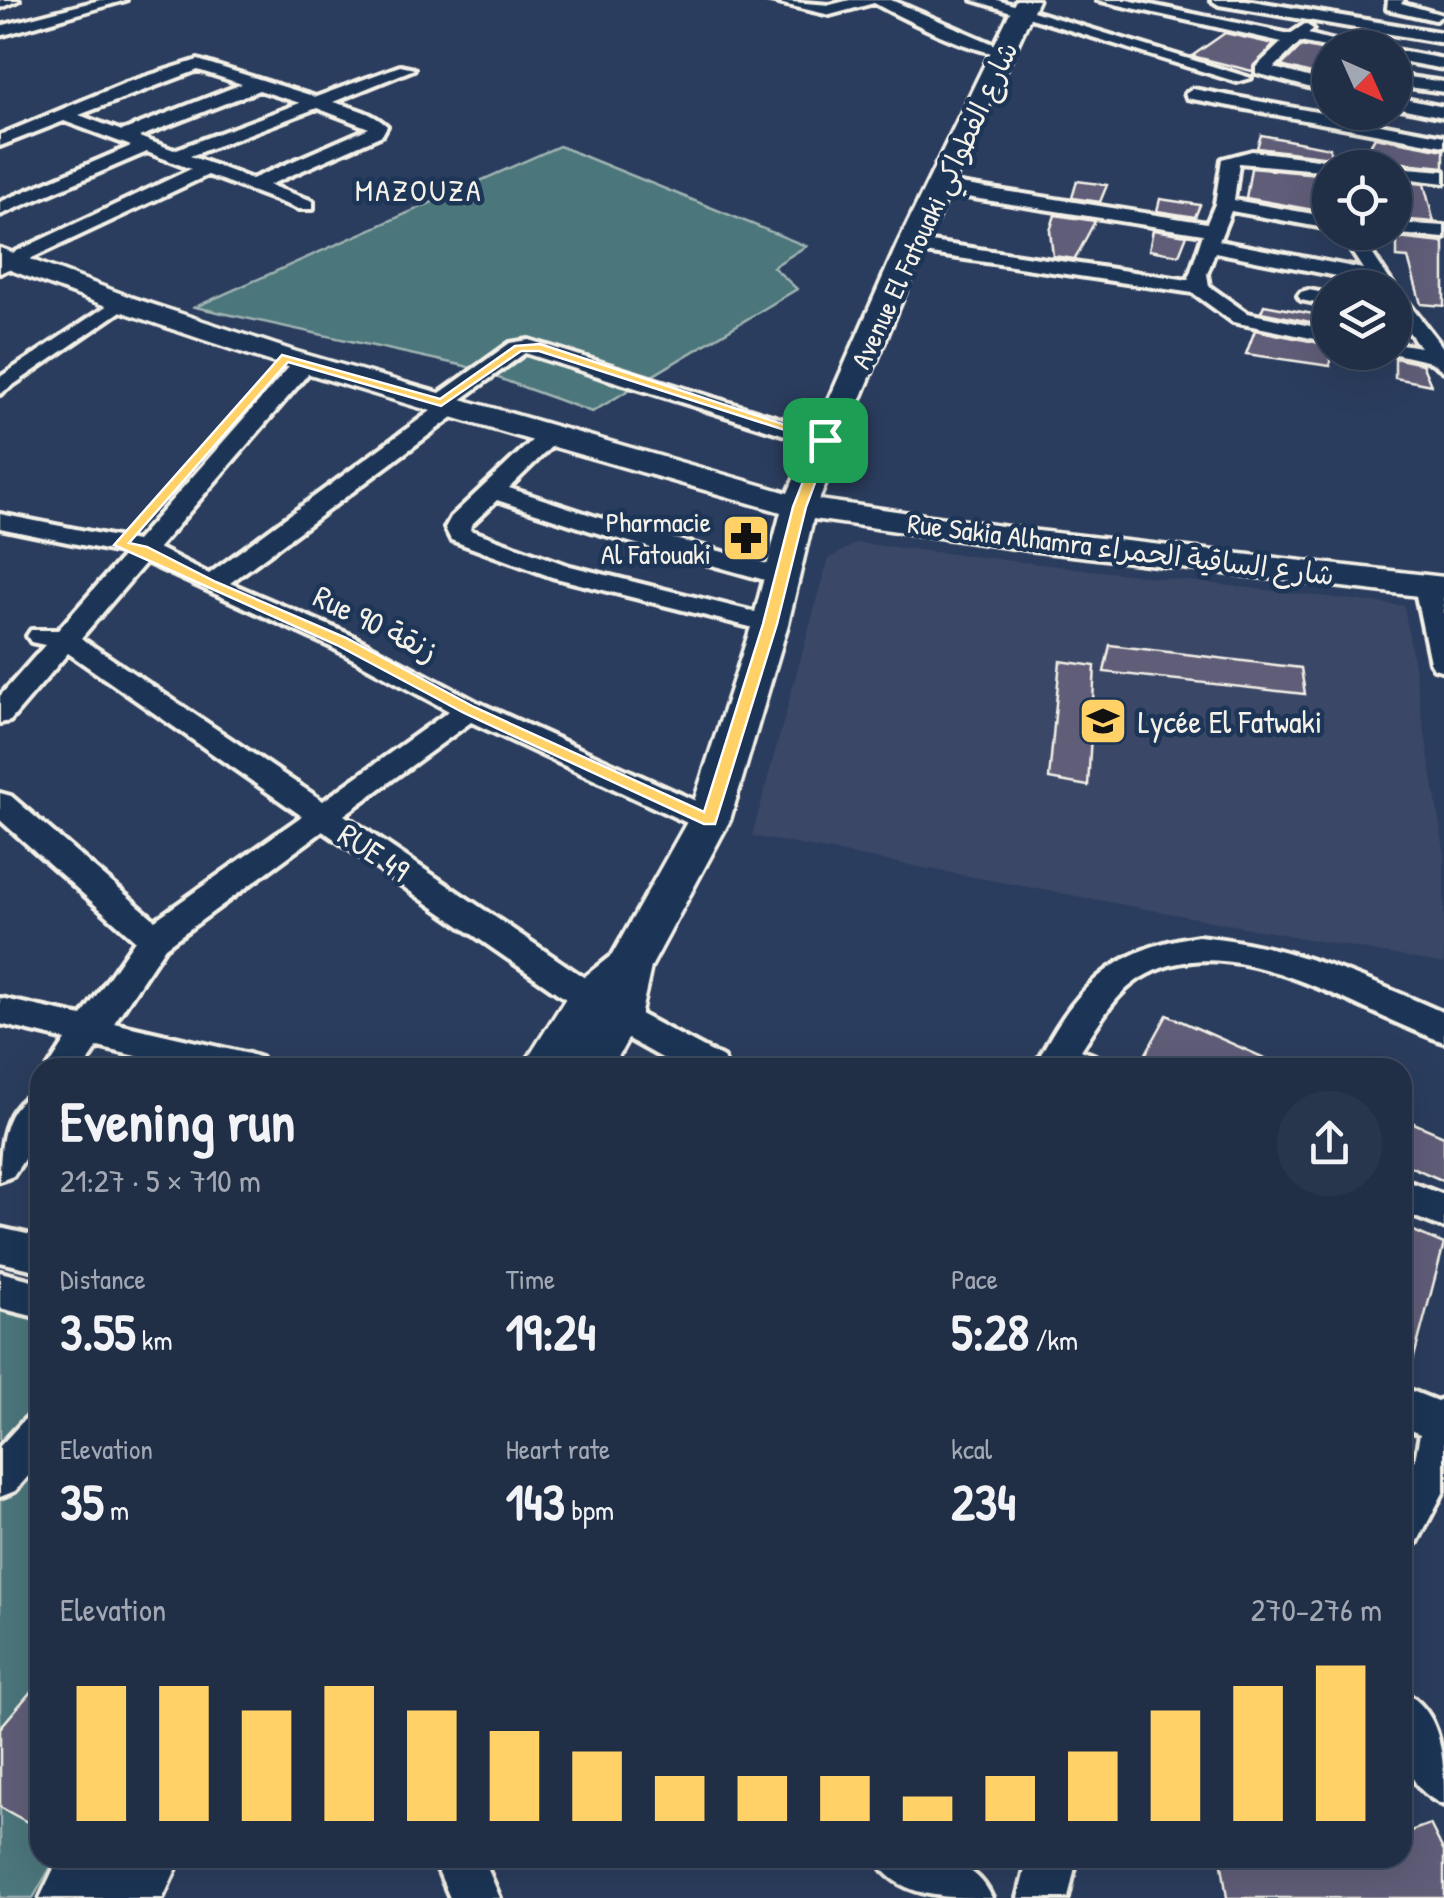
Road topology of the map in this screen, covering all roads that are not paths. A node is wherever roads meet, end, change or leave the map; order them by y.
1 (12, 0) edge
2 (118, 0) edge
3 (774, 0) edge
4 (868, 0) edge
5 (879, 0) edge
6 (981, 0) edge
7 (1106, 0) edge
8 (1220, 0) edge
9 (1335, 0) edge
10 (1396, 0) edge
11 (1241, 2) edge
12 (0, 3) edge
13 (1026, 6) edge
14 (1169, 6) edge
15 (1444, 16) edge
16 (1317, 17) junction
17 (1217, 24) junction
18 (0, 31) edge
19 (1202, 34) dead end
20 (1295, 38) junction
21 (1444, 38) edge
22 (1312, 41) edge
23 (1187, 45) dead end
24 (1004, 52) junction
25 (1172, 55) junction
26 (1412, 58) edge
27 (1268, 62) junction
28 (1311, 64) dead end
29 (1444, 64) edge
30 (406, 69) dead end
31 (1242, 78) dead end
32 (1412, 82) edge
33 (261, 83) junction
34 (1312, 84) edge
35 (1444, 87) edge
36 (1193, 94) dead end
37 (317, 102) junction
38 (1412, 105) edge
39 (1444, 112) edge
40 (64, 115) junction
41 (122, 137) junction
42 (0, 141) edge
43 (1444, 142) edge
44 (146, 146) junction
45 (173, 156) junction
46 (207, 168) junction
47 (1412, 174) edge
48 (1444, 177) edge
49 (253, 185) junction
50 (941, 186) junction
51 (1312, 195) edge
52 (1312, 199) edge
53 (1224, 204) junction
54 (306, 205) dead end
55 (0, 209) edge
56 (1412, 230) edge
57 (1444, 232) edge
58 (1211, 238) junction
59 (911, 245) junction
60 (4, 262) edge
61 (1333, 270) edge
62 (1199, 288) junction
63 (120, 304) junction
64 (1412, 324) edge
65 (1312, 332) edge
66 (1412, 352) edge
67 (1442, 359) edge
68 (295, 360) junction
69 (0, 387) edge
70 (447, 405) junction
71 (549, 436) junction
72 (825, 440) junction
73 (490, 490) junction
74 (800, 507) junction
75 (0, 521) edge
76 (132, 548) junction
77 (781, 576) junction
78 (211, 585) junction
79 (1436, 587) edge
80 (770, 624) junction
81 (53, 638) junction
82 (1444, 662) edge
83 (0, 681) edge
84 (469, 710) junction
85 (0, 714) edge
86 (0, 803) edge
87 (321, 816) junction
88 (709, 820) junction
89 (154, 938) junction
90 (604, 1008) junction
91 (0, 1011) edge
92 (1444, 1028) edge
93 (90, 1030) junction
94 (72, 1058) edge
95 (207, 1058) edge
96 (556, 1058) edge
97 (591, 1058) edge
98 (693, 1058) edge
99 (1070, 1058) edge
100 (30, 1121) edge
101 (0, 1165) edge
102 (1412, 1199) edge
103 (1444, 1212) edge
104 (0, 1244) edge
105 (30, 1252) edge
106 (0, 1290) edge
107 (30, 1298) edge
108 (1412, 1410) edge
109 (1444, 1421) edge
110 (30, 1444) edge
111 (1440, 1466) edge
112 (0, 1476) edge
113 (1412, 1512) edge
114 (1412, 1730) edge
115 (1444, 1781) edge
116 (91, 1868) edge
117 (142, 1868) edge
118 (462, 1868) edge
119 (917, 1868) edge
120 (1050, 1868) edge
121 (74, 1898) edge
122 (126, 1898) edge
123 (475, 1898) edge
124 (968, 1898) edge
125 (1043, 1898) edge

1 - 12 street
2 - 18 street
3 - 4 street
5 - 24 street
6 - 13 street
7 - 14 street
8 - 11 street
9 - 16 street
10 - 15 street
11 - 16 street
13 - 24 main road, Avenue El Fatouaki شارع الفطواكي
13 - 25 street
14 - 17 street
16 - 20 street
16 - 21 street
17 - 19 street
17 - 20 street
20 - 22 street
20 - 27 street
23 - 25 street
24 - 50 main road, Avenue El Fatouaki شارع الفطواكي
25 - 31 street
26 - 29 street
27 - 28 street
27 - 34 street
30 - 37 street
32 - 35 street
33 - 37 street
33 - 40 street
33 - 41 street
36 - 43 street
37 - 45 street
37 - 49 street
38 - 39 street
40 - 41 street
40 - 42 street
41 - 44 street
44 - 45 street
44 - 55 street
45 - 46 street
46 - 49 street
46 - 60 street
47 - 48 street
49 - 54 street
50 - 58 street
50 - 59 main road, Avenue El Fatouaki شارع الفطواكي
51 - 53 street
52 - 53 street
53 - 58 street
56 - 57 street
58 - 61 street
58 - 62 street
59 - 62 street
59 - 72 main road, Avenue El Fatouaki شارع الفطواكي
60 - 63 main road, Rue Sakia Alhamra شارع الساقية الحمراء
62 - 65 street
63 - 68 main road, Rue Sakia Alhamra شارع الساقية الحمراء
63 - 69 street
64 - 67 street
66 - 67 street
68 - 70 main road, Rue Sakia Alhamra شارع الساقية الحمراء
68 - 76 street
70 - 71 main road, Rue Sakia Alhamra شارع الساقية الحمراء
70 - 72 street
70 - 78 street
71 - 73 street
71 - 74 main road, Rue Sakia Alhamra شارع الساقية الحمراء
72 - 74 main road, Avenue El Fatouaki شارع الفطواكي
73 - 77 street
73 - 80 street
74 - 77 main road, Avenue El Fatouaki شارع الفطواكي
74 - 79 main road, Rue Sakia Alhamra شارع الساقية الحمراء
75 - 76 street, Rue 90 زنقة
76 - 78 street, Rue 90 زنقة
76 - 81 street
77 - 80 main road, Avenue El Fatouaki شارع الفطواكي
78 - 84 street, Rue 90 زنقة
79 - 82 street
80 - 88 main road, Avenue El Fatouaki شارع الفطواكي
81 - 83 street
81 - 85 street
81 - 87 street, RUE 49
84 - 87 street
84 - 88 street, Rue 90 زنقة
86 - 89 street
87 - 89 street
87 - 90 street, RUE 49
88 - 90 main road, Avenue El Fatouaki شارع الفطواكي
89 - 93 street
90 - 96 main road, Avenue El Fatouaki شارع الفطواكي
90 - 97 main road, Avenue El Fatouaki شارع الفطواكي
90 - 98 street, RUE 49
91 - 93 street
92 - 99 street
93 - 94 street
93 - 95 street
100 - 101 street
102 - 103 street
104 - 105 street
106 - 107 street
108 - 109 street
109 - 111 street
110 - 112 street
111 - 113 street
114 - 115 street
116 - 121 main road
117 - 122 main road
118 - 123 street
119 - 124 street
120 - 125 street

